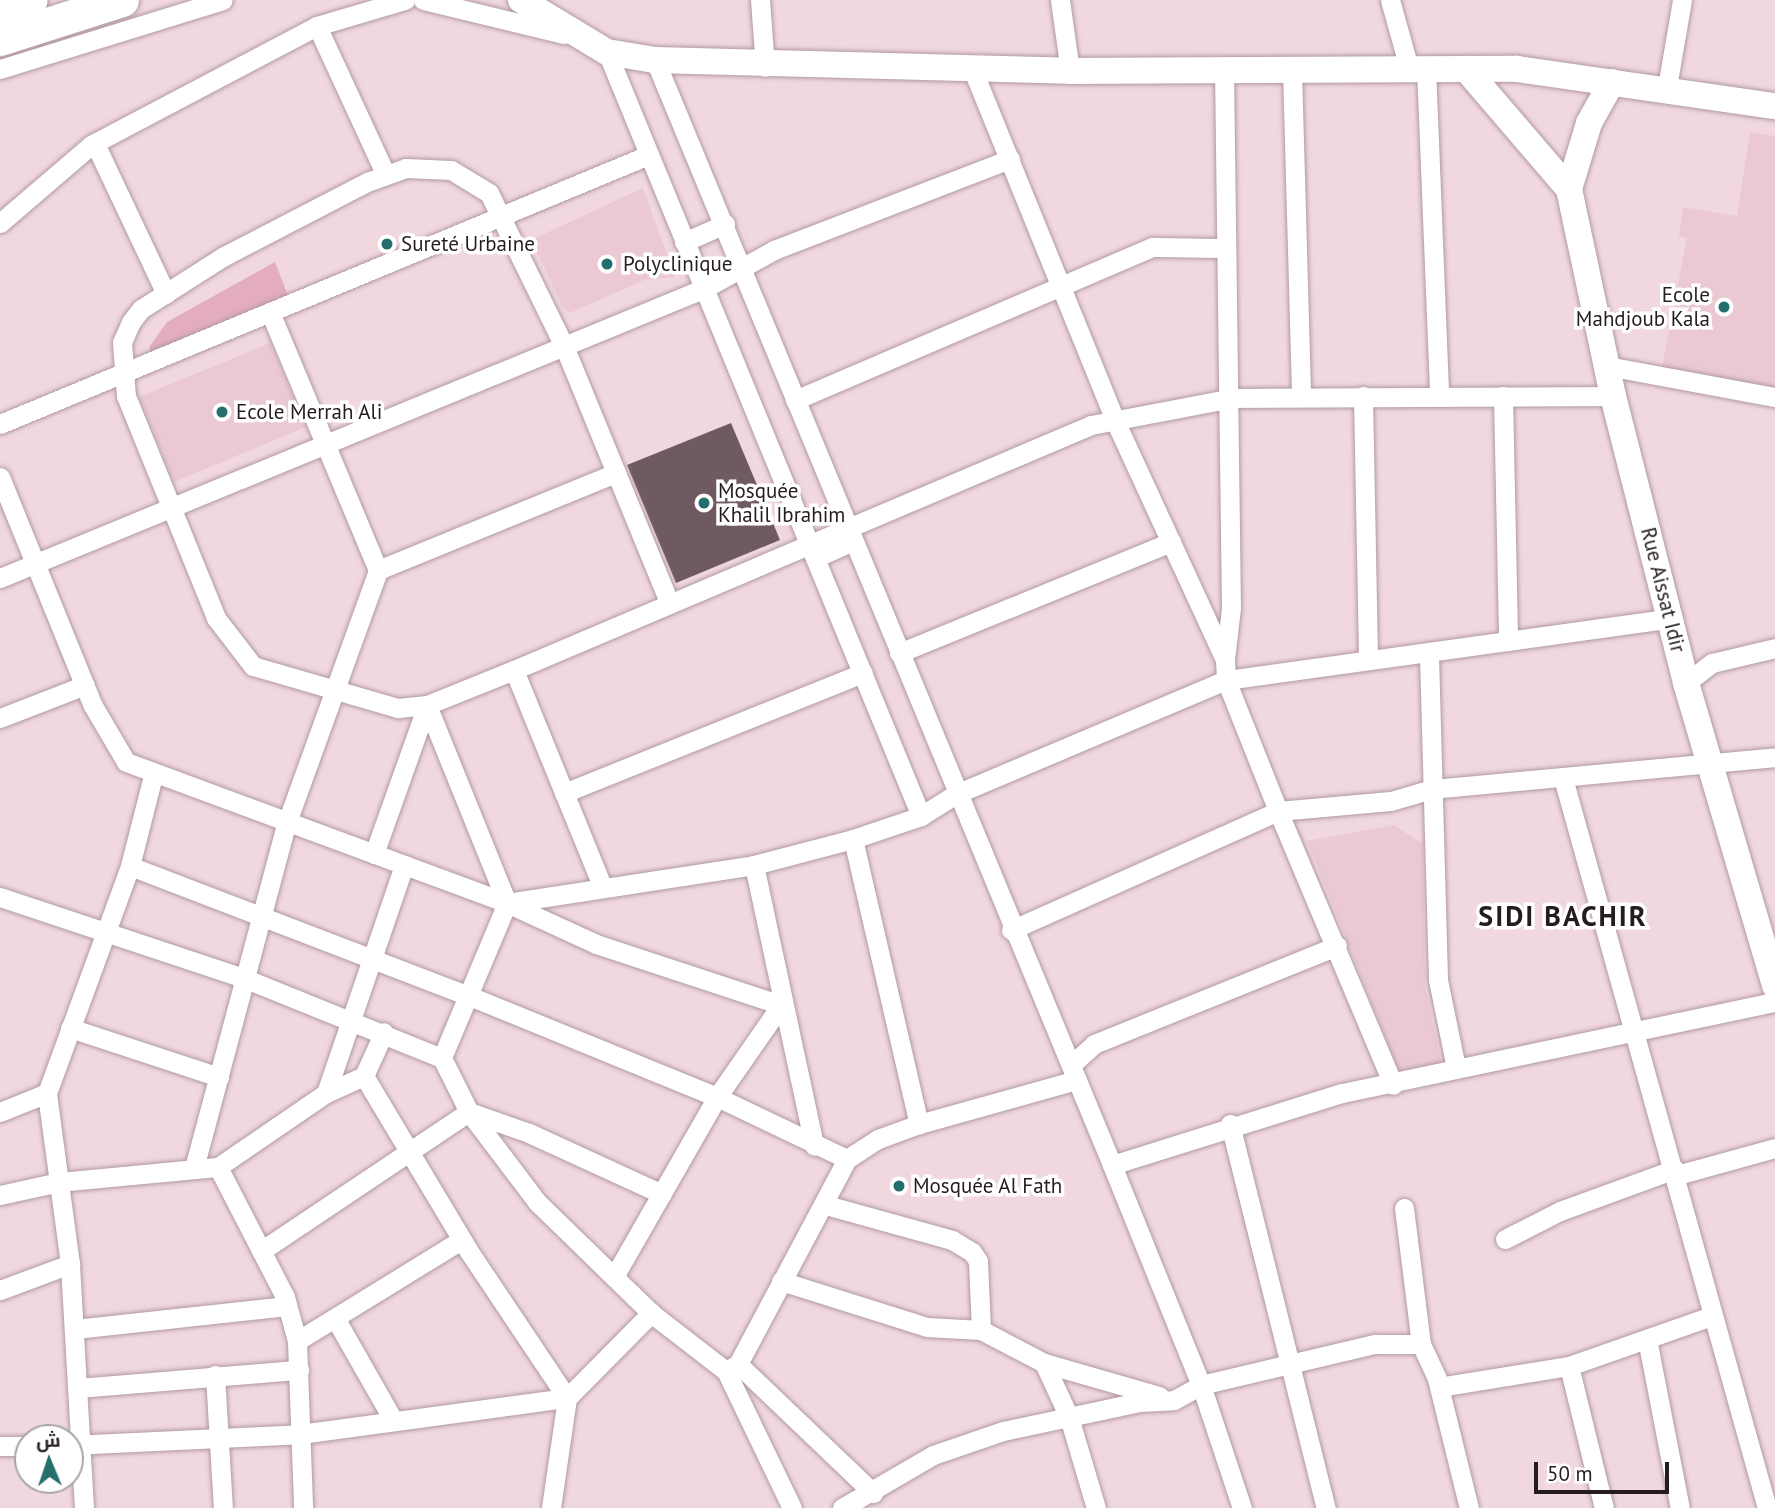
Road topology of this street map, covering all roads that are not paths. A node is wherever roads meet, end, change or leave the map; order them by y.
1 (30, 0) edge
2 (122, 0) edge
3 (223, 0) edge
4 (405, 0) edge
5 (423, 0) edge
6 (521, 0) edge
7 (760, 0) edge
8 (1060, 0) edge
9 (1390, 0) edge
10 (1682, 0) edge
11 (464, 3) edge
12 (0, 10) edge
13 (317, 26) junction
14 (579, 38) junction
15 (0, 39) edge
16 (607, 52) junction
17 (655, 60) junction
18 (765, 67) junction
19 (1418, 67) junction
20 (972, 68) junction
21 (1224, 68) junction
22 (0, 69) edge
23 (1466, 69) junction
24 (1292, 70) junction
25 (1070, 71) junction
26 (1612, 82) junction
27 (1667, 88) junction
28 (1775, 106) edge
29 (98, 150) dead end
30 (646, 156) junction
31 (1010, 159) junction
32 (386, 175) junction
33 (1569, 189) junction
34 (500, 216) junction
35 (0, 223) edge
36 (725, 224) junction
37 (684, 242) junction
38 (1224, 248) junction
39 (742, 267) junction
40 (1060, 287) junction
41 (705, 288) junction
42 (166, 294) junction
43 (270, 312) junction
44 (565, 346) junction
45 (1607, 366) junction
46 (123, 373) junction
47 (1439, 395) junction
48 (1301, 396) junction
49 (1363, 396) junction
50 (1503, 396) junction
51 (1613, 396) junction
52 (1775, 397) edge
53 (1225, 399) junction
54 (795, 400) junction
55 (1115, 420) junction
56 (0, 424) edge
57 (326, 440) junction
58 (615, 473) junction
59 (0, 477) edge
60 (170, 505) junction
61 (850, 534) junction
62 (1171, 542) junction
63 (812, 551) junction
64 (36, 564) junction
65 (378, 570) junction
66 (0, 578) edge
67 (669, 602) junction
68 (1671, 618) junction
69 (1508, 641) junction
70 (1775, 649) edge
71 (899, 653) junction
72 (1429, 656) junction
73 (1368, 660) junction
74 (514, 670) junction
75 (1226, 670) junction
76 (863, 673) junction
77 (1686, 683) junction
78 (85, 685) junction
79 (336, 691) junction
80 (427, 705) junction
81 (0, 718) edge
82 (1775, 757) edge
83 (1713, 764) junction
84 (153, 776) junction
85 (1563, 778) junction
86 (1432, 789) junction
87 (564, 793) junction
88 (956, 794) junction
89 (1278, 811) junction
90 (921, 816) junction
91 (287, 822) junction
92 (853, 839) junction
93 (374, 854) junction
94 (404, 865) junction
95 (754, 865) junction
96 (130, 866) junction
97 (602, 886) junction
98 (0, 897) edge
99 (507, 903) junction
100 (260, 918) junction
101 (104, 930) junction
102 (1011, 930) junction
103 (1337, 946) junction
104 (371, 960) junction
105 (246, 979) junction
106 (1775, 986) edge
107 (472, 996) junction
108 (1775, 1002) edge
109 (782, 1005) junction
110 (350, 1020) junction
111 (70, 1028) junction
112 (1636, 1030) junction
113 (384, 1032) junction
114 (442, 1058) junction
115 (1456, 1068) junction
116 (1074, 1073) junction
117 (364, 1076) junction
118 (219, 1077) junction
119 (1393, 1085) junction
120 (47, 1093) junction
121 (326, 1094) junction
122 (717, 1097) junction
123 (0, 1112) edge
124 (469, 1112) junction
125 (919, 1124) junction
126 (1230, 1124) junction
127 (814, 1146) junction
128 (1775, 1149) edge
129 (409, 1153) junction
130 (848, 1158) junction
131 (1112, 1165) junction
132 (218, 1167) junction
133 (194, 1168) junction
134 (1676, 1172) junction
135 (59, 1182) junction
136 (663, 1194) junction
137 (0, 1195) edge
138 (825, 1205) junction
139 (1404, 1208) dead end
140 (1505, 1239) dead end
141 (461, 1240) junction
142 (261, 1251) junction
143 (70, 1264) junction
144 (614, 1277) junction
145 (781, 1281) junction
146 (0, 1290) edge
147 (287, 1306) junction
148 (651, 1314) junction
149 (1709, 1317) junction
150 (335, 1318) junction
151 (75, 1329) junction
152 (981, 1330) junction
153 (1647, 1339) junction
154 (297, 1341) junction
155 (1421, 1344) junction
156 (1044, 1363) junction
157 (1287, 1364) junction
158 (1569, 1366) junction
159 (732, 1367) junction
160 (299, 1370) junction
161 (215, 1375) junction
162 (1201, 1385) junction
163 (1439, 1387) junction
164 (78, 1388) junction
165 (567, 1398) junction
166 (1174, 1401) junction
167 (1069, 1417) junction
168 (392, 1418) junction
169 (77, 1424) edge
170 (300, 1434) junction
171 (220, 1437) junction
172 (84, 1445) edge
173 (873, 1493) junction
174 (223, 1508) edge
175 (303, 1508) edge
176 (551, 1508) edge
177 (792, 1508) edge
178 (842, 1508) edge
179 (1096, 1508) edge
180 (1242, 1508) edge
181 (1326, 1508) edge
182 (1469, 1508) edge
183 (1604, 1508) edge
184 (1680, 1508) edge
185 (1767, 1508) edge

1 - 12 highway
2 - 15 highway
3 - 22 street
4 - 13 street
5 - 11 street
6 - 14 street
7 - 18 street
8 - 25 street
9 - 19 street
10 - 27 street
11 - 14 street
13 - 32 street
13 - 35 street
14 - 16 street
16 - 17 street
16 - 30 street
17 - 18 street
17 - 36 street
18 - 20 street
19 - 23 street
19 - 24 street
19 - 47 street
20 - 25 street
20 - 31 street
21 - 24 street
21 - 25 street
21 - 38 street
23 - 26 street
23 - 33 street
24 - 48 street
26 - 27 street
26 - 33 street
27 - 28 street
29 - 42 street
30 - 34 street
30 - 37 street
31 - 39 street
31 - 40 street
32 - 34 street
32 - 42 street
33 - 45 street, Rue Aissat Idir
34 - 43 street
34 - 44 street
36 - 37 street
36 - 39 street
37 - 41 street
38 - 40 street
38 - 53 street
39 - 41 street
39 - 54 street
40 - 54 street
40 - 55 street
41 - 44 street
41 - 63 street
42 - 46 street
43 - 46 street
43 - 57 street
44 - 57 street
44 - 58 street
45 - 51 street, Rue Aissat Idir
45 - 52 street
46 - 56 street
46 - 60 street
47 - 49 street
47 - 50 street
48 - 49 street
48 - 53 street
49 - 73 street
50 - 51 street
50 - 69 street
51 - 68 street, Rue Aissat Idir
53 - 55 street
53 - 75 street
54 - 61 street
55 - 61 street
55 - 62 street
57 - 60 street
57 - 65 street
58 - 65 street
58 - 67 street
59 - 64 street
60 - 64 street
60 - 79 street
61 - 63 street
61 - 71 street
62 - 71 street
62 - 75 street
63 - 67 street
63 - 76 street
64 - 66 street
64 - 78 street
65 - 79 street
67 - 74 street
68 - 69 street
68 - 77 street, Rue Aissat Idir
69 - 72 street
70 - 77 street
71 - 88 street
72 - 73 street
72 - 86 street
73 - 75 street
74 - 80 street
74 - 87 street
75 - 88 street
75 - 89 street
76 - 87 street
76 - 90 street
77 - 83 street, Rue Aissat Idir
78 - 81 street
78 - 84 street
79 - 80 street
79 - 91 street
80 - 93 street
80 - 99 street
82 - 83 street
83 - 85 street
83 - 106 street, Rue Aissat Idir
84 - 91 street
84 - 96 street
85 - 86 street
85 - 112 street
86 - 89 street
86 - 115 street
87 - 97 street
88 - 90 street
88 - 102 street
89 - 102 street
89 - 103 street
90 - 92 street
91 - 93 street
91 - 100 street
92 - 95 street
92 - 125 street
93 - 94 street
94 - 99 street
94 - 104 street
95 - 97 street
95 - 109 street
96 - 100 street
96 - 101 street
97 - 99 street
98 - 101 street
99 - 107 street
99 - 109 street
100 - 104 street
100 - 105 street
101 - 105 street
101 - 111 street
102 - 116 street
103 - 116 street
103 - 119 street
104 - 107 street
104 - 110 street
105 - 110 street
105 - 118 street
107 - 114 street
107 - 122 street
108 - 112 street
109 - 122 street
109 - 127 street
110 - 113 street
110 - 121 street
111 - 118 street
111 - 120 street
112 - 115 street
112 - 134 street
113 - 114 street
113 - 117 street
114 - 124 street
115 - 119 street
116 - 125 street
116 - 131 street
117 - 121 street
117 - 129 street
118 - 133 street
119 - 126 street
120 - 123 street
120 - 135 street
121 - 132 street
122 - 127 street
122 - 136 street
124 - 129 street
124 - 136 street
124 - 144 street
125 - 130 street
126 - 131 street
126 - 157 street
127 - 130 street
128 - 134 street
129 - 141 street
129 - 142 street
130 - 138 street
131 - 162 street
132 - 133 street
132 - 142 street
133 - 135 street
134 - 140 street
134 - 149 street
135 - 137 street
135 - 143 street
136 - 144 street
138 - 145 street
138 - 152 street
139 - 155 street
141 - 150 street
141 - 165 street
142 - 147 street
143 - 146 street
143 - 151 street
144 - 148 street
145 - 152 street
145 - 159 street
147 - 151 street
147 - 154 street
148 - 159 street
148 - 165 street
149 - 153 street
149 - 185 street
150 - 154 street
150 - 168 street
151 - 164 street
152 - 156 street
153 - 158 street
153 - 184 street
154 - 160 street
155 - 157 street
155 - 163 street
156 - 166 street
156 - 167 street
157 - 162 street
157 - 181 street
158 - 163 street
158 - 183 street
159 - 173 street
159 - 177 street
160 - 161 street
160 - 170 street
161 - 164 street
161 - 171 street
162 - 166 street
162 - 180 street
163 - 182 street
164 - 169 street
165 - 168 street
165 - 176 street
166 - 167 street
167 - 173 street
167 - 179 street
168 - 170 street
170 - 171 street
170 - 175 street
171 - 172 street
171 - 174 street
173 - 178 street

